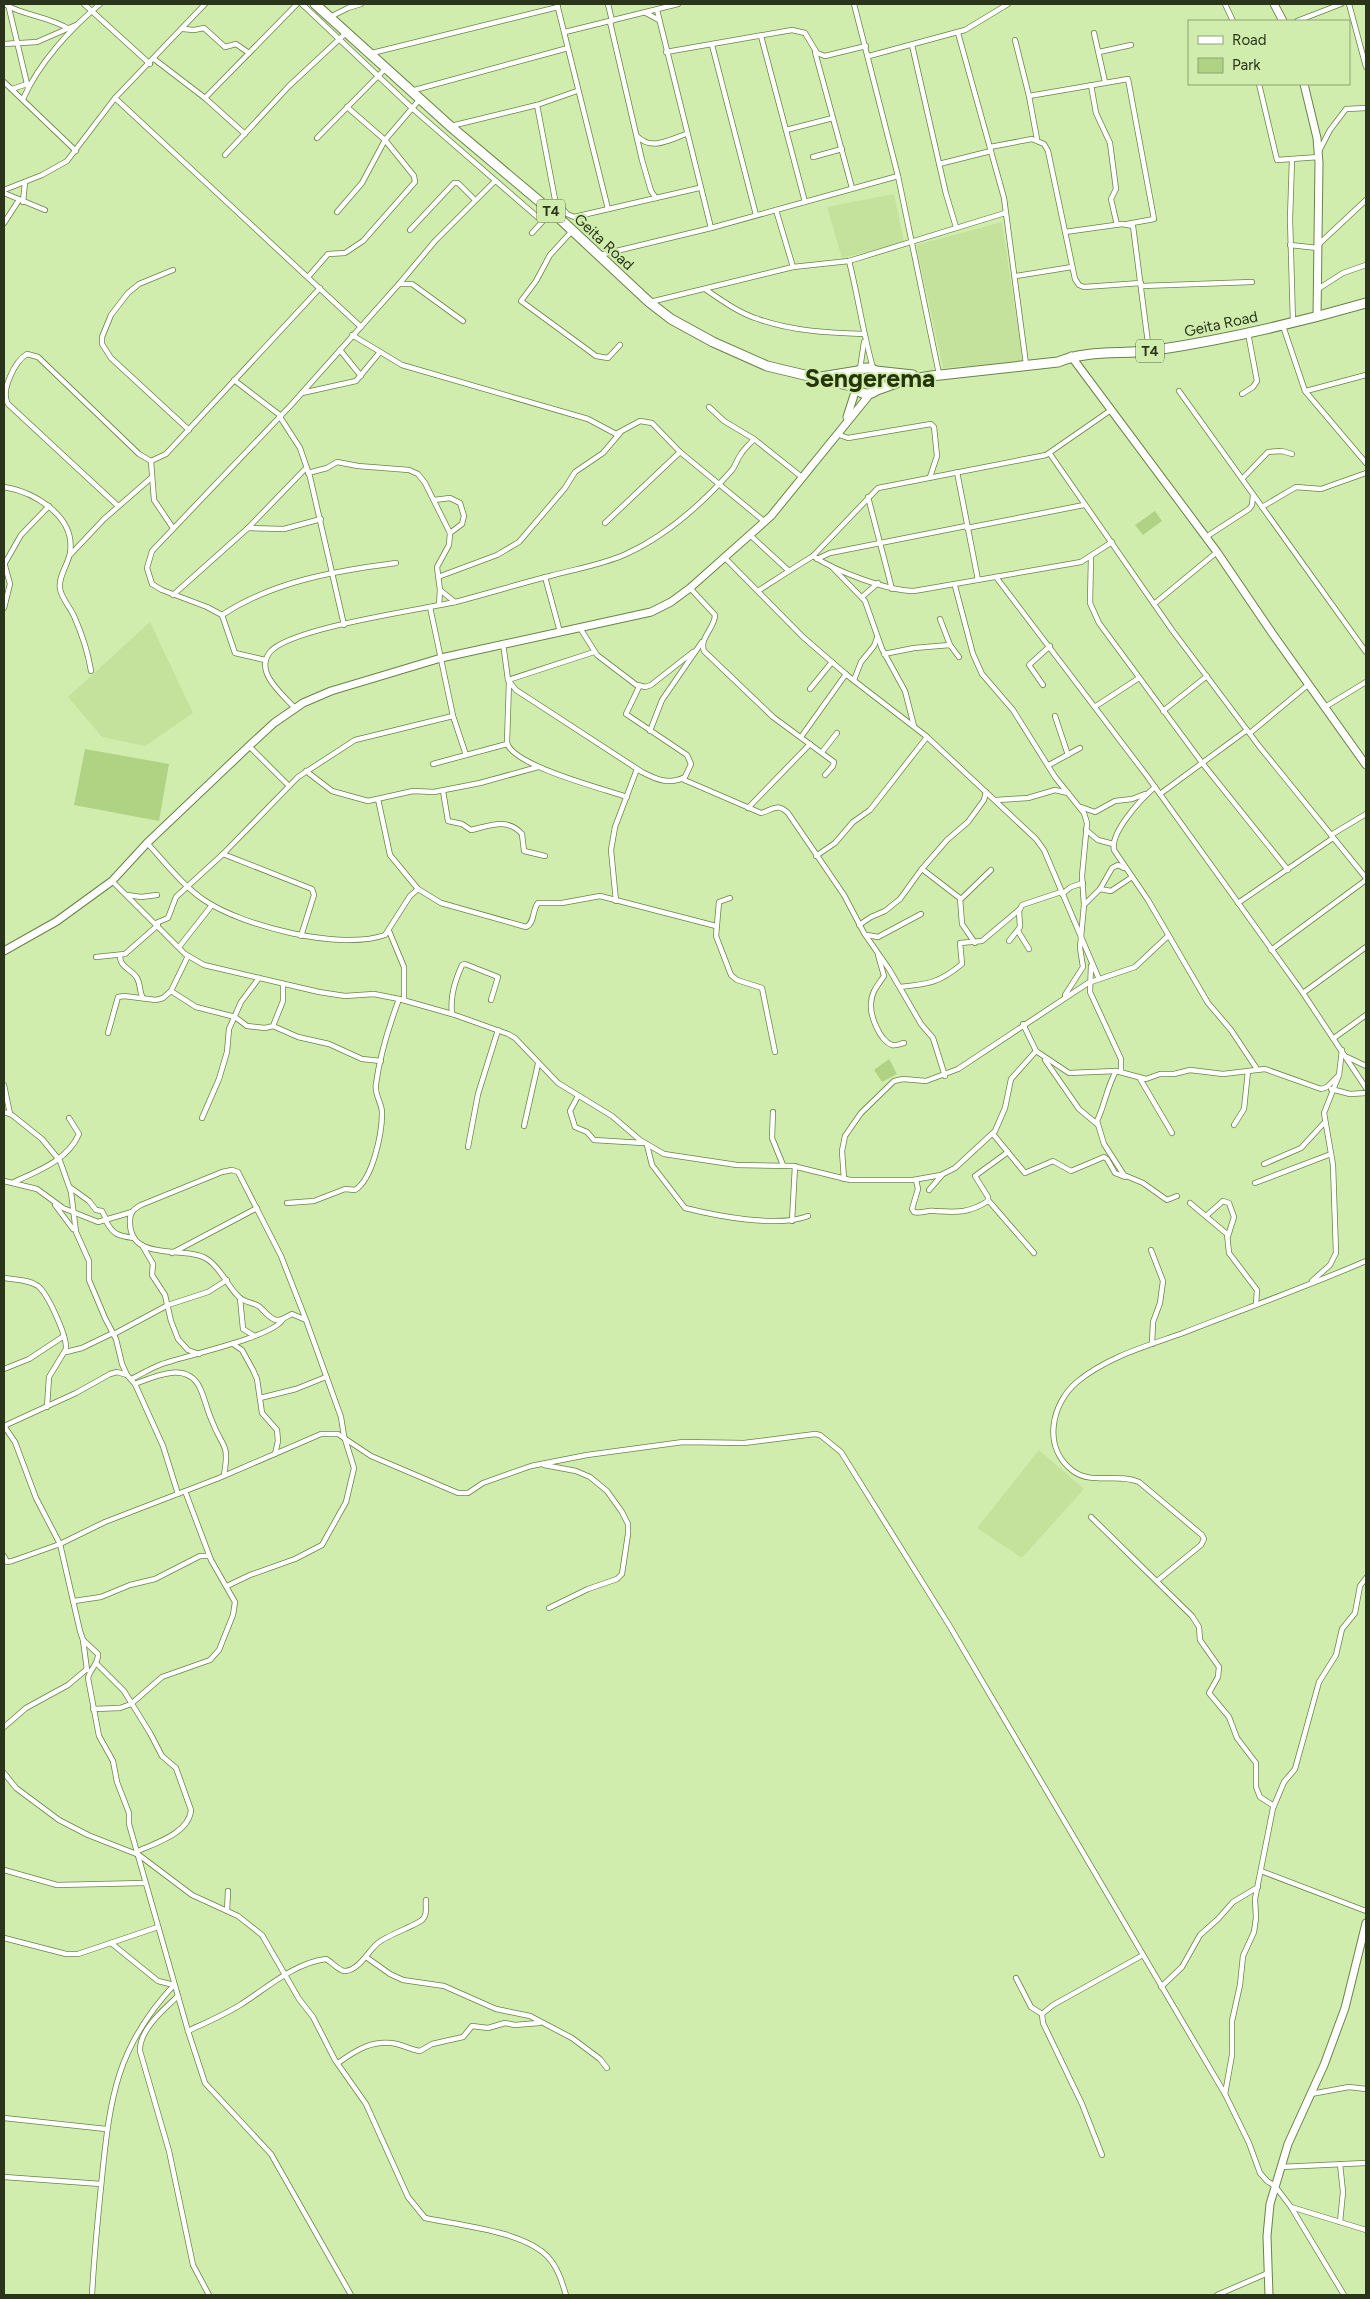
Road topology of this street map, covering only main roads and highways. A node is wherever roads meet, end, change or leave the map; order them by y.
1 (315, 4) edge
2 (1274, 4) edge
3 (1282, 20) edge
4 (1304, 85) edge
5 (1366, 304) edge
6 (1318, 317) junction
7 (1071, 356) junction
8 (859, 370) junction
9 (874, 370) junction
10 (935, 376) junction
11 (811, 377) junction
12 (856, 388) junction
13 (874, 392) junction
14 (846, 422) junction
15 (1366, 764) edge
16 (4, 951) edge
17 (1366, 1927) edge
18 (1269, 2295) edge

1 - 11 highway, Geita Road / T4
2 - 3 main road
4 - 6 main road
5 - 6 highway, Geita Road / T4
6 - 7 highway, Geita Road / T4
7 - 10 highway, Geita Road / T4
7 - 15 main road
8 - 9 highway, Geita Road / T4
8 - 11 highway, Geita Road / T4
8 - 12 highway
9 - 10 highway, Geita Road / T4
9 - 13 highway
10 - 13 highway, Geita Road / T4
11 - 12 highway, Geita Road / T4
12 - 13 highway, Geita Road / T4
12 - 14 main road
13 - 14 main road
14 - 16 main road
17 - 18 main road

